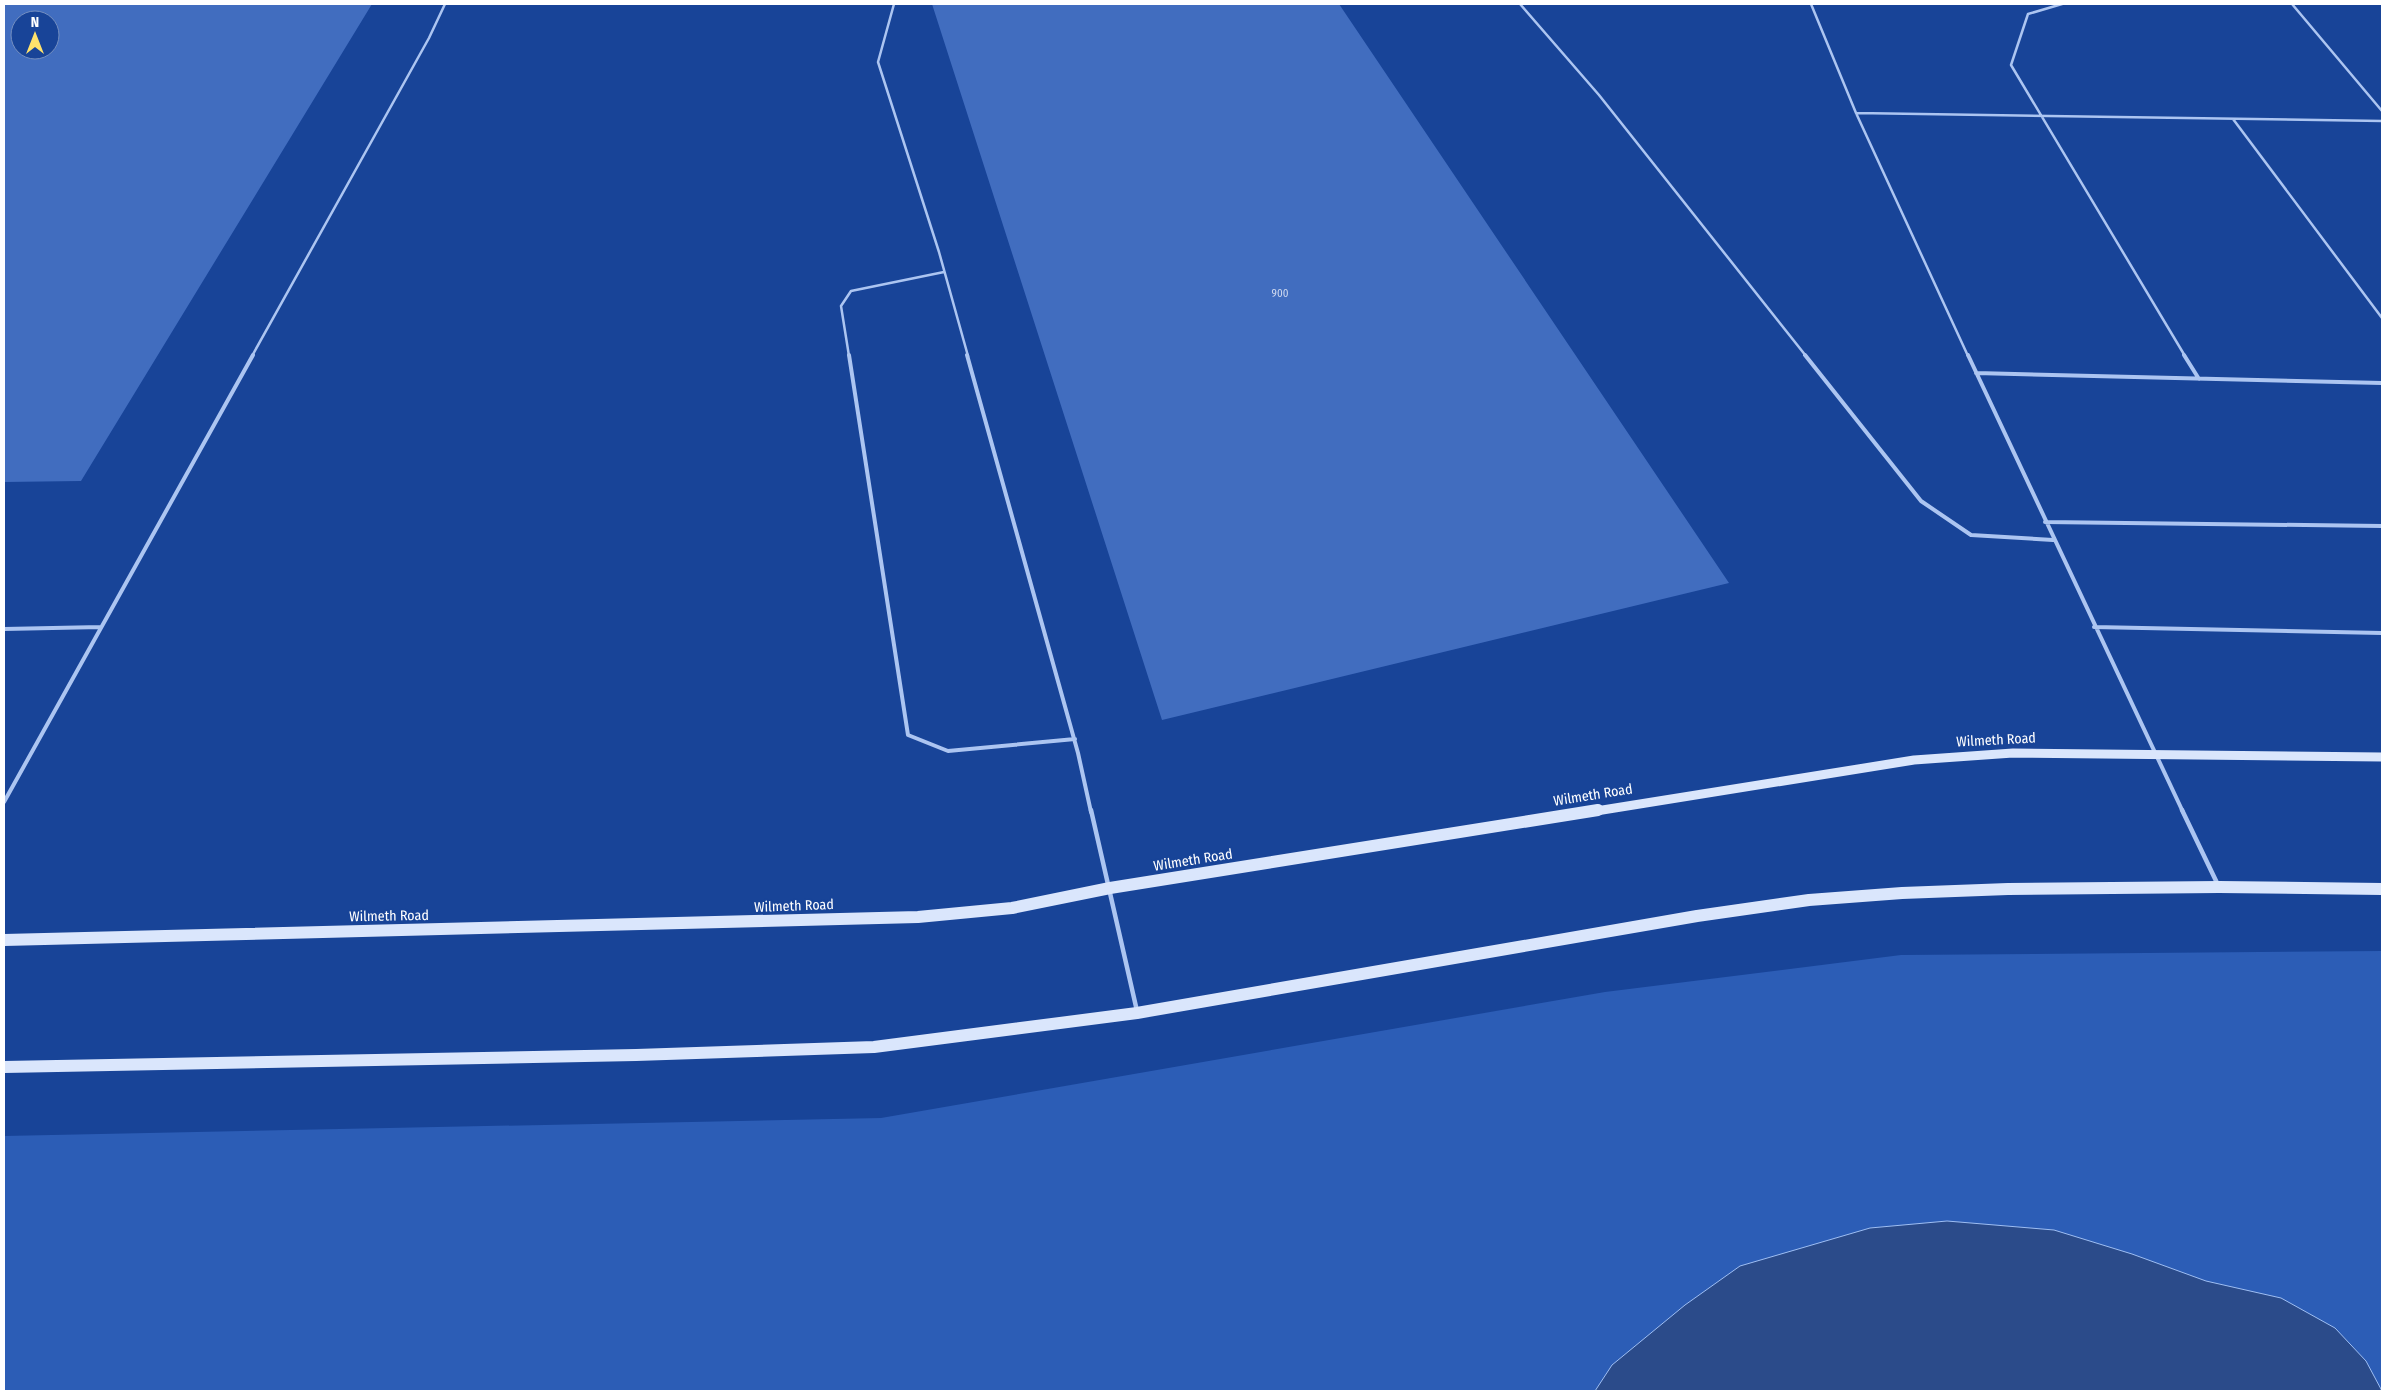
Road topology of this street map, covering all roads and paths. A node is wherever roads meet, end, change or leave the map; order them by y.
1 (445, 4) edge
2 (894, 4) edge
3 (1520, 4) edge
4 (1811, 4) edge
5 (2062, 4) edge
6 (2292, 4) edge
7 (2382, 111) edge
8 (1856, 113) junction
9 (2043, 116) junction
10 (2233, 118) junction
11 (2382, 121) edge
12 (944, 272) junction
13 (2382, 318) edge
14 (1976, 373) junction
15 (2199, 379) junction
16 (2382, 383) edge
17 (2045, 522) junction
18 (2382, 526) edge
19 (2053, 540) junction
20 (101, 627) junction
21 (2094, 627) junction
22 (4, 629) edge
23 (2382, 633) edge
24 (1075, 740) junction
25 (2155, 754) junction
26 (2382, 757) edge
27 (4, 802) edge
28 (2218, 887) junction
29 (1110, 888) junction
30 (2382, 889) edge
31 (4, 940) edge
32 (1137, 1013) junction
33 (4, 1067) edge

1 - 20 lane
2 - 12 lane
3 - 19 lane
4 - 8 lane
5 - 9 lane
6 - 7 lane
8 - 9 lane
8 - 14 lane
9 - 10 lane
9 - 15 lane
10 - 11 lane
10 - 13 lane
12 - 24 lane
12 - 24 lane
14 - 15 lane
14 - 17 lane
15 - 16 lane
17 - 18 lane
17 - 19 lane
19 - 21 lane
20 - 22 lane
20 - 27 lane
21 - 23 lane
21 - 25 lane
24 - 29 lane
25 - 26 main road, Wilmeth Road
25 - 28 lane
25 - 29 main road, Wilmeth Road
28 - 30 main road
28 - 32 main road
29 - 31 main road, Wilmeth Road
29 - 32 lane
32 - 33 main road

